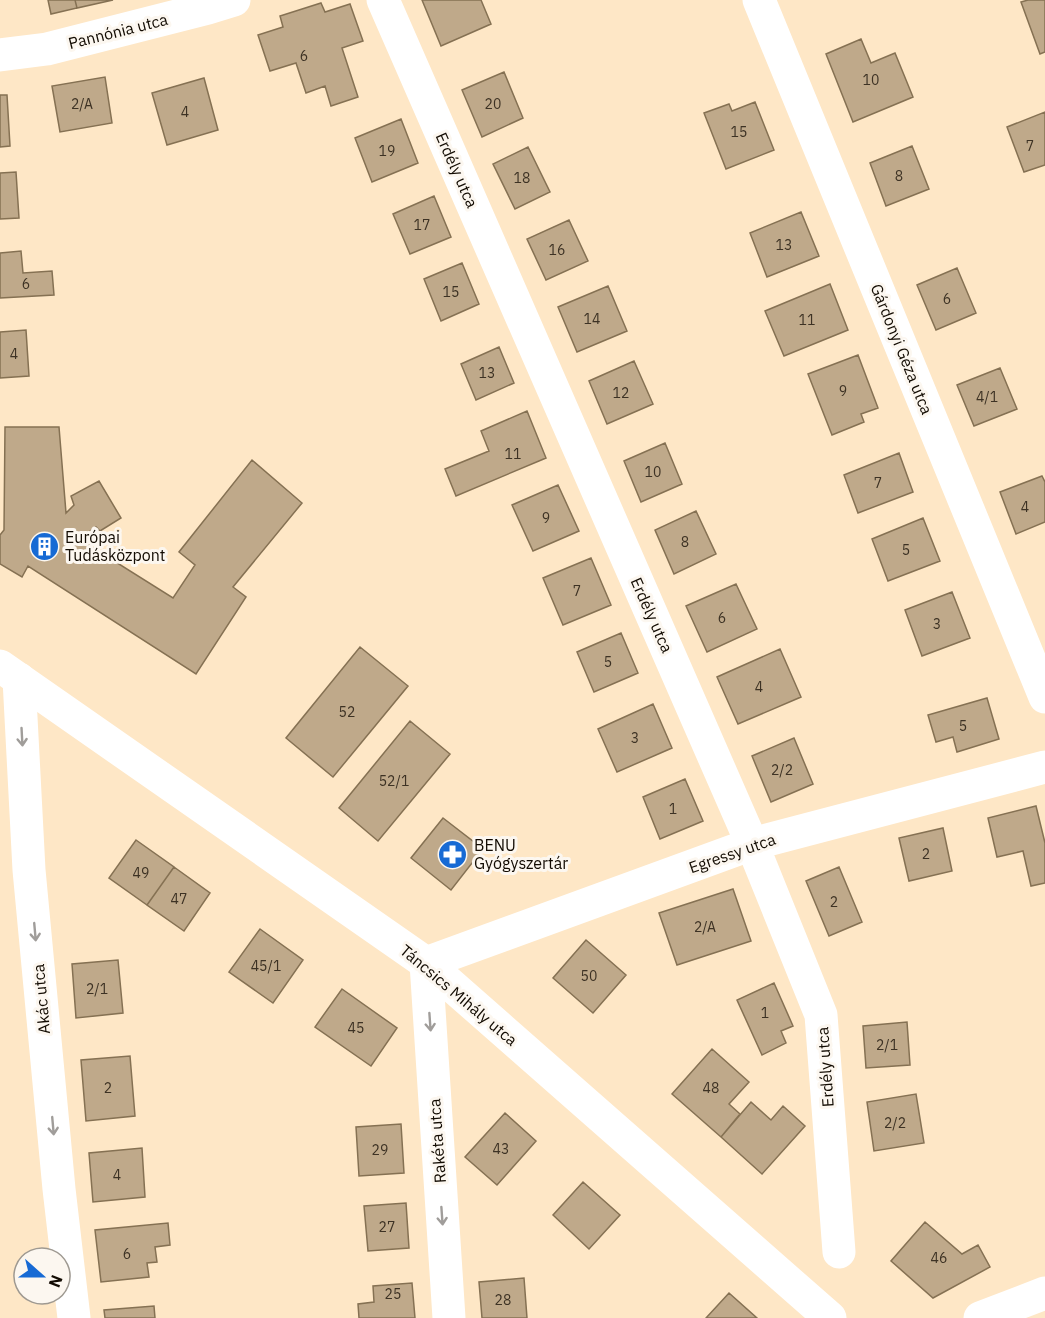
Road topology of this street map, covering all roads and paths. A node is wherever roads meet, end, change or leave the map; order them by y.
1 (234, 0) edge
2 (383, 0) edge
3 (759, 0) edge
4 (0, 55) edge
5 (9, 673) edge
6 (1045, 697) edge
7 (1045, 767) edge
8 (752, 844) junction
9 (426, 963) junction
10 (839, 1252) dead end
11 (1045, 1293) edge
12 (74, 1318) edge
13 (449, 1318) edge
14 (830, 1318) edge
15 (980, 1318) edge

1 - 4 street, Pannónia utca
2 - 8 street, Erdély utca
3 - 6 street, Gárdonyi Géza utca
5 - 9 street, Táncsics Mihály utca
5 -> 12 street, Akác utca
7 - 8 street, Egressy utca
8 - 9 street, Egressy utca
8 - 10 street, Erdély utca
9 -> 13 street, Rakéta utca
9 - 14 street, Táncsics Mihály utca
11 - 15 street

